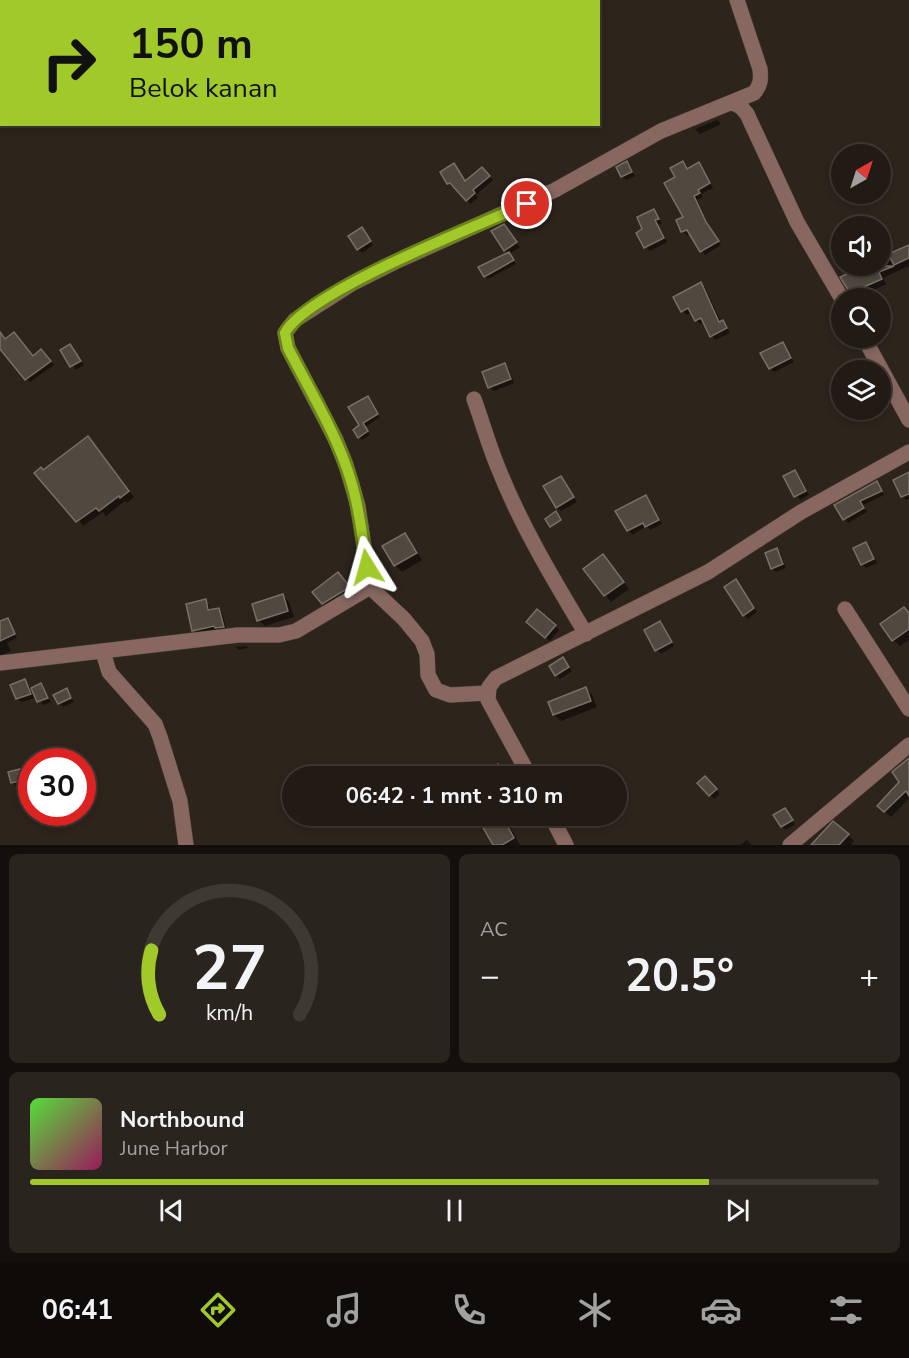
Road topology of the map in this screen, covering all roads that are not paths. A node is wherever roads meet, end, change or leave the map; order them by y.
1 (737, 0) edge
2 (733, 103) junction
3 (836, 288) edge
4 (869, 348) edge
5 (474, 399) dead end
6 (909, 420) edge
7 (909, 452) edge
8 (370, 587) junction
9 (845, 609) dead end
10 (586, 634) junction
11 (103, 652) junction
12 (0, 663) edge
13 (487, 693) junction
14 (909, 709) edge
15 (909, 745) edge
16 (524, 766) edge
17 (556, 826) edge
18 (795, 844) edge
19 (186, 845) edge
20 (566, 845) edge

1 - 2 street
2 - 3 street
2 - 8 street
4 - 6 street
5 - 10 street
7 - 10 street
8 - 11 street
8 - 13 street
9 - 14 street
10 - 13 street
11 - 12 street
11 - 19 street
13 - 16 street
15 - 18 street
17 - 20 street

